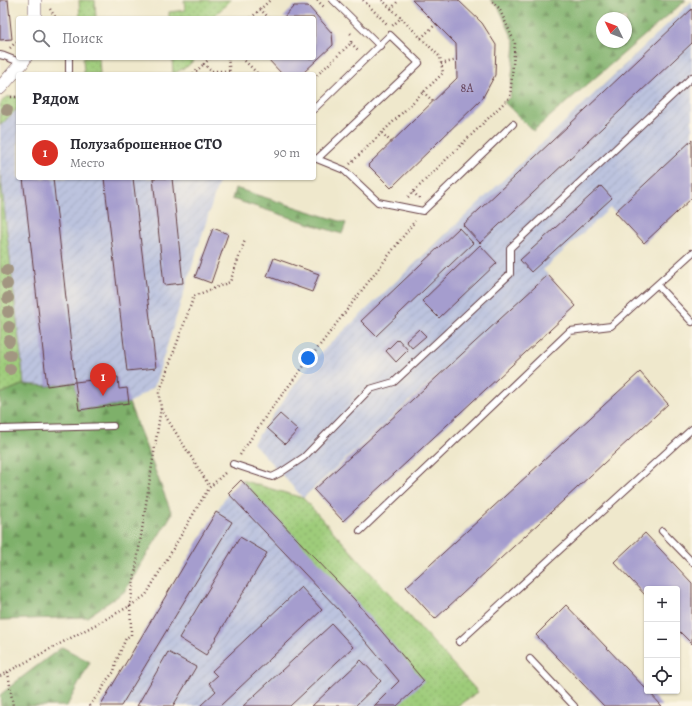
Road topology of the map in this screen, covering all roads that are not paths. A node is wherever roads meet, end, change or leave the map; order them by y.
1 (35, 0) edge
2 (333, 0) edge
3 (35, 16) edge
4 (380, 46) junction
5 (0, 56) edge
6 (16, 58) edge
7 (24, 60) edge
8 (69, 60) edge
9 (69, 71) dead end
10 (692, 77) edge
11 (0, 88) edge
12 (316, 107) edge
13 (513, 124) dead end
14 (316, 159) edge
15 (692, 253) edge
16 (657, 285) junction
17 (692, 322) edge
18 (113, 426) dead end
19 (0, 429) edge
20 (692, 430) edge
21 (233, 464) dead end
22 (360, 530) dead end
23 (662, 531) dead end
24 (692, 562) edge
25 (459, 642) dead end
26 (530, 659) dead end
27 (574, 706) edge

1 - 3 street
2 - 4 lane
4 - 12 lane
4 - 14 lane
5 - 6 lane
7 - 11 street
8 - 9 lane
10 - 21 lane
13 - 14 lane
15 - 16 lane
16 - 17 lane
16 - 22 lane
18 - 19 lane
20 - 25 lane
23 - 24 lane
26 - 27 lane

